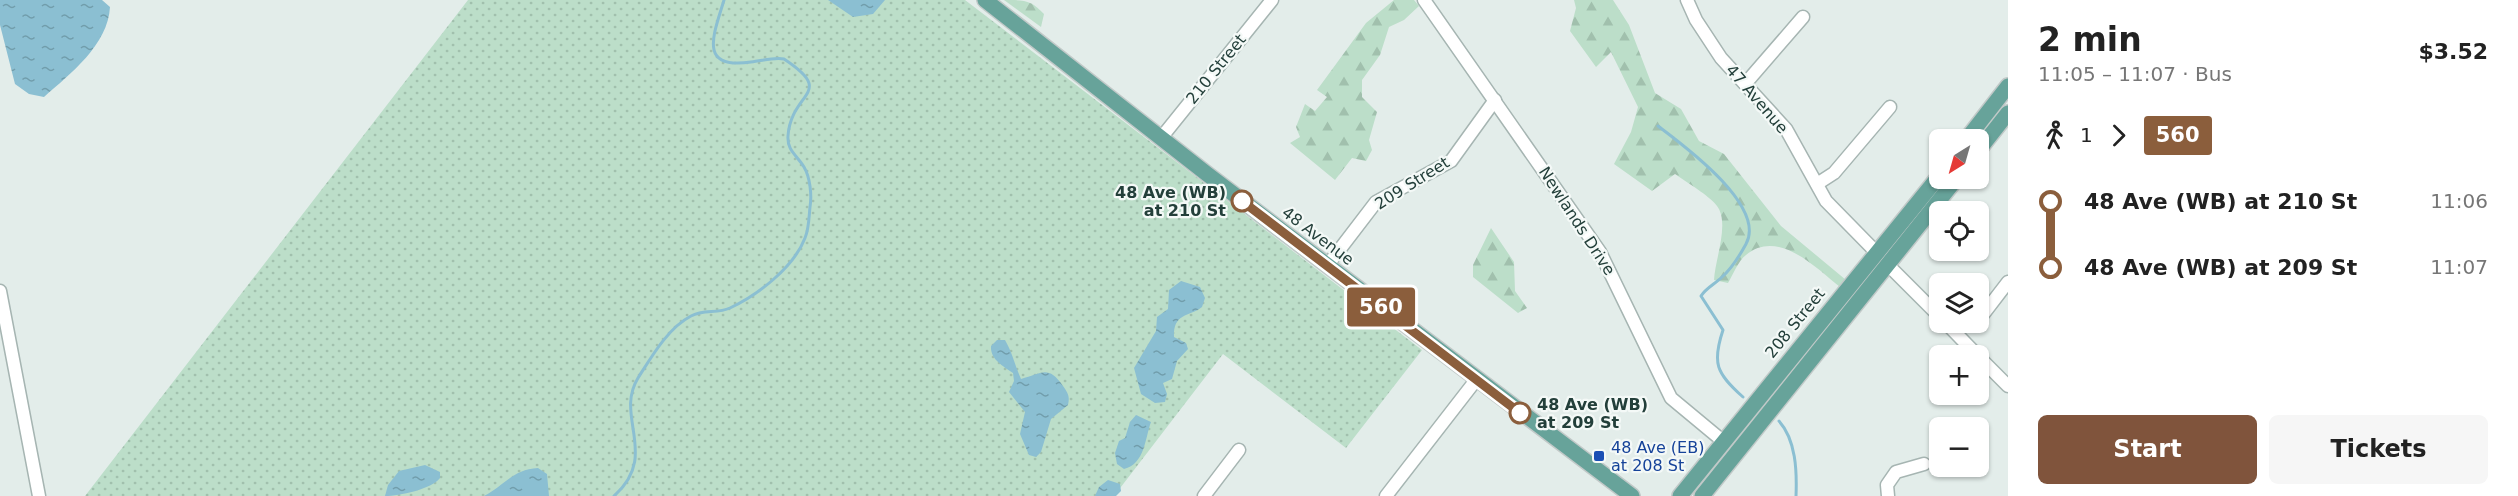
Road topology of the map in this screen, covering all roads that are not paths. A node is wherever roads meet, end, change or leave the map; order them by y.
1 (985, 0) edge
2 (1272, 0) edge
3 (1424, 0) edge
4 (1687, 0) edge
5 (1803, 16) dead end
6 (1745, 84) junction
7 (2008, 86) edge
8 (1495, 100) junction
9 (2008, 104) edge
10 (1890, 107) dead end
11 (2008, 113) edge
12 (1976, 126) junction
13 (1974, 129) edge
14 (1989, 137) edge
15 (1161, 138) junction
16 (1817, 184) junction
17 (1929, 189) edge
18 (1933, 189) edge
19 (1948, 189) edge
20 (1875, 251) junction
21 (1887, 264) junction
22 (1327, 266) junction
23 (2008, 282) edge
24 (0, 291) edge
25 (1929, 306) edge
26 (1989, 307) edge
27 (1955, 333) edge
28 (1969, 333) edge
29 (1963, 341) junction
30 (1967, 345) edge
31 (1808, 364) junction
32 (1989, 367) edge
33 (1476, 380) junction
34 (2008, 386) edge
35 (1724, 442) junction
36 (1239, 450) dead end
37 (1924, 464) dead end
38 (1388, 495) edge
39 (39, 496) edge
40 (1204, 496) edge
41 (1632, 496) edge
42 (1680, 496) edge
43 (1702, 496) edge
44 (1888, 496) edge

1 - 15 main road, 48 Avenue
2 - 15 street, 210 Street
3 - 8 street, Newlands Drive
4 - 6 street, 47 Avenue
5 - 6 street
6 - 16 street, 47 Avenue
7 - 12 main road
8 - 22 street, 209 Street
8 - 35 street, Newlands Drive
9 - 12 main road
10 - 16 street
11 - 14 main road
12 - 13 main road
15 - 22 main road, 48 Avenue
16 - 20 street, 47 Avenue
17 - 20 main road, 208 Street
18 - 21 main road
19 - 21 main road
20 - 31 main road
20 - 35 main road, 208 Street
21 - 25 street
21 - 31 main road
22 - 33 main road, 48 Avenue
23 - 26 street
24 - 39 street
27 - 29 street
28 - 29 street
29 - 30 street
31 - 43 main road
32 - 34 street
33 - 38 street
33 - 41 main road, 48 Avenue
35 - 42 main road, 208 Street
36 - 40 street
37 - 44 street

